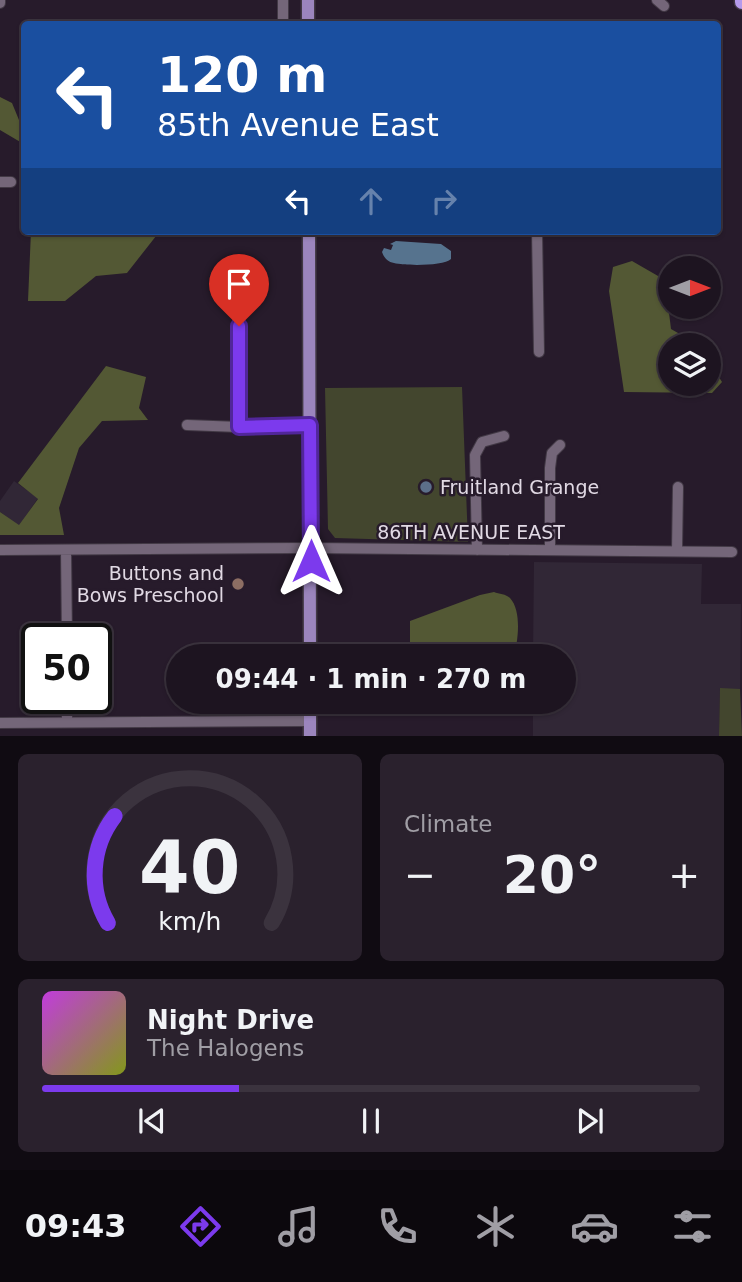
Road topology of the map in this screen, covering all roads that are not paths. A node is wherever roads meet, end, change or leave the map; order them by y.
1 (283, 0) edge
2 (308, 0) edge
3 (283, 21) edge
4 (308, 21) edge
5 (0, 182) edge
6 (11, 182) dead end
7 (309, 235) edge
8 (537, 235) edge
9 (238, 275) dead end
10 (539, 352) dead end
11 (187, 425) dead end
12 (310, 425) junction
13 (239, 427) junction
14 (504, 436) dead end
15 (560, 445) dead end
16 (678, 487) dead end
17 (311, 548) junction
18 (0, 550) edge
19 (66, 550) junction
20 (477, 550) junction
21 (550, 550) junction
22 (677, 551) junction
23 (732, 551) dead end
24 (67, 623) edge
25 (310, 644) edge
26 (67, 714) edge
27 (310, 714) edge
28 (310, 721) junction
29 (67, 722) junction
30 (0, 723) edge
31 (310, 736) edge

1 - 3 street
2 - 4 main road
5 - 6 street
7 - 12 main road
8 - 10 street
9 - 13 street
11 - 13 street
12 - 13 street
12 - 17 main road
14 - 20 street
15 - 21 street
16 - 22 street
17 - 19 street, 86TH AVENUE EAST
17 - 20 street, 86TH AVENUE EAST
17 - 25 main road
18 - 19 street, 86TH AVENUE EAST
19 - 24 street
20 - 21 street, 86TH AVENUE EAST
21 - 22 street, 86TH AVENUE EAST
22 - 23 street, 86TH AVENUE EAST
26 - 29 street
27 - 28 main road
28 - 29 street
28 - 31 main road
29 - 30 street

